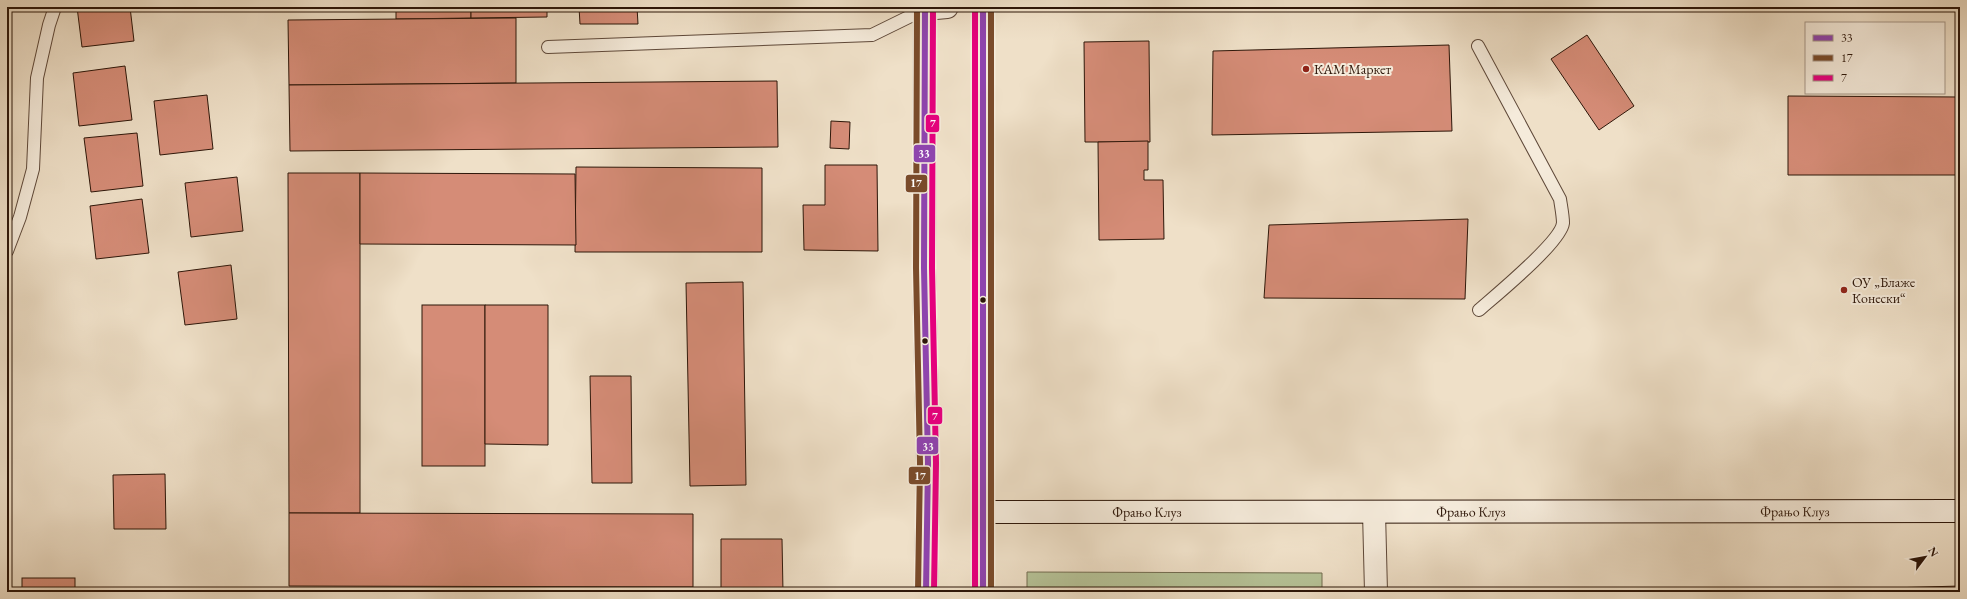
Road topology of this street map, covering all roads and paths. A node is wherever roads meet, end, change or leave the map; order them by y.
1 (55, 7) edge
2 (947, 7) edge
3 (983, 7) edge
4 (925, 8) edge
5 (1478, 46) dead end
6 (548, 48) dead end
7 (7, 251) edge
8 (1479, 310) dead end
9 (1960, 511) edge
10 (983, 512) junction
11 (1374, 512) junction
12 (926, 592) edge
13 (983, 592) edge
14 (1376, 592) edge

1 - 7 lane
2 - 4 street
3 - 10 street
4 - 6 lane
4 - 12 street
5 - 8 lane
9 - 11 street, Фрањо Клуз
10 - 11 street, Фрањо Клуз
10 - 13 street
11 - 14 street

